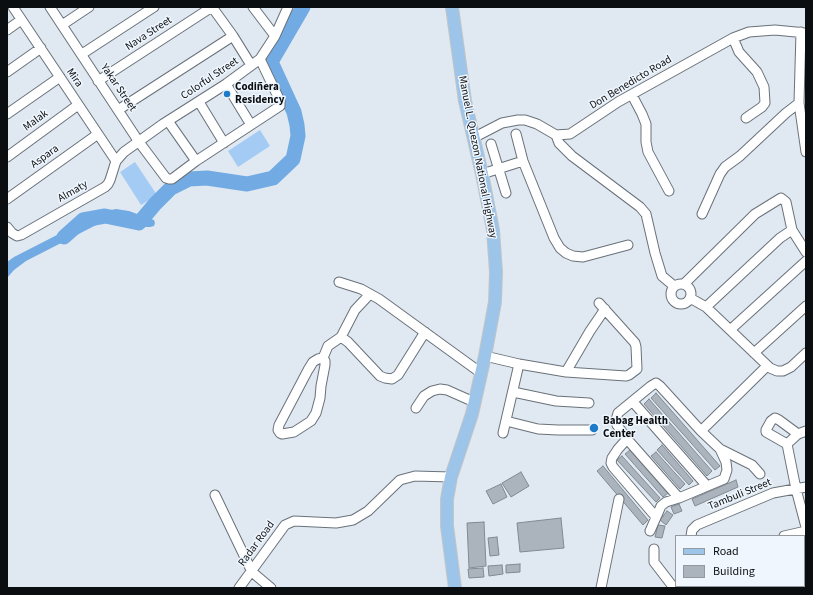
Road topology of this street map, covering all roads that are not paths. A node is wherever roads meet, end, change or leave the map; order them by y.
1 (13, 7) edge
2 (50, 7) edge
3 (89, 7) edge
4 (154, 7) edge
5 (212, 7) edge
6 (253, 7) edge
7 (288, 7) edge
8 (452, 7) edge
9 (21, 20) junction
10 (62, 25) junction
11 (7, 30) edge
12 (803, 32) edge
13 (233, 36) junction
14 (275, 36) junction
15 (733, 38) junction
16 (41, 48) junction
17 (82, 54) junction
18 (260, 59) junction
19 (251, 65) junction
20 (7, 72) edge
21 (60, 77) junction
22 (98, 81) junction
23 (226, 84) junction
24 (632, 95) junction
25 (199, 102) junction
26 (799, 103) junction
27 (78, 105) junction
28 (118, 110) junction
29 (7, 114) edge
30 (746, 118) dead end
31 (168, 121) junction
32 (251, 125) junction
33 (98, 134) junction
34 (516, 134) dead end
35 (556, 135) junction
36 (472, 138) junction
37 (139, 142) junction
38 (224, 143) junction
39 (491, 144) dead end
40 (124, 152) joint
41 (806, 152) edge
42 (7, 157) edge
43 (116, 161) junction
44 (196, 161) junction
45 (523, 161) junction
46 (499, 169) junction
47 (482, 174) junction
48 (669, 190) dead end
49 (506, 193) dead end
50 (7, 199) edge
51 (702, 214) dead end
52 (7, 227) edge
53 (792, 230) junction
54 (628, 245) dead end
55 (806, 252) edge
56 (806, 261) edge
57 (339, 282) dead end
58 (684, 284) junction
59 (674, 286) junction
60 (370, 294) junction
61 (690, 298) junction
62 (806, 306) edge
63 (706, 307) junction
64 (730, 330) junction
65 (426, 332) junction
66 (341, 338) junction
67 (754, 353) junction
68 (805, 355) edge
69 (485, 356) junction
70 (323, 358) junction
71 (519, 364) junction
72 (768, 366) junction
73 (566, 372) junction
74 (481, 373) junction
75 (513, 392) junction
76 (474, 402) junction
77 (633, 402) junction
78 (589, 403) dead end
79 (416, 408) dead end
80 (506, 421) junction
81 (592, 430) dead end
82 (701, 431) junction
83 (802, 432) edge
84 (503, 433) dead end
85 (627, 439) junction
86 (787, 444) junction
87 (720, 449) junction
88 (760, 474) dead end
89 (451, 477) junction
90 (707, 486) junction
91 (806, 487) edge
92 (796, 489) junction
93 (215, 495) dead end
94 (679, 498) junction
95 (619, 499) dead end
96 (656, 516) junction
97 (806, 527) edge
98 (650, 531) dead end
99 (806, 531) edge
100 (691, 535) edge
101 (788, 535) edge
102 (654, 549) dead end
103 (252, 572) junction
104 (672, 585) edge
105 (239, 588) edge
106 (271, 588) edge
107 (455, 588) edge
108 (602, 588) edge

1 - 9 street, Mira
2 - 10 street, Yakar Street
3 - 10 street
4 - 17 street
5 - 13 street
5 - 22 street, Nava Street
6 - 14 street
7 - 14 street, Colorful Street
8 - 36 main road, Manuel L. Quezon National Highway
9 - 11 street
9 - 16 street, Mira
10 - 17 street, Yakar Street
12 - 15 street, Don Benedicto Road
12 - 26 street
13 - 19 street
13 - 28 street
14 - 18 street, Colorful Street
15 - 24 street, Don Benedicto Road
15 - 30 street
16 - 20 street
16 - 21 street, Mira
17 - 22 street, Yakar Street
18 - 19 street, Colorful Street
18 - 32 street
19 - 23 street, Colorful Street
21 - 27 street, Mira
21 - 29 street
22 - 28 street, Yakar Street
23 - 25 street, Colorful Street
23 - 32 street
24 - 35 street, Don Benedicto Road
24 - 48 street
25 - 31 street, Colorful Street
25 - 38 street
26 - 41 street
26 - 51 street
27 - 33 street, Mira
27 - 42 street, Malak
28 - 37 street, Yakar Street
31 - 37 street, Colorful Street
31 - 44 street
32 - 38 street
33 - 43 street, Mira
33 - 50 street, Aspara
34 - 45 street
35 - 36 street
35 - 59 street
36 - 47 main road, Manuel L. Quezon National Highway
37 - 40 street, Colorful Street
37 - 44 street, Yakar Street
38 - 44 street
39 - 46 street
40 - 43 street, Almaty
43 - 52 street, Almaty
45 - 46 street
45 - 54 street
46 - 47 street
46 - 49 street
47 - 69 main road, Manuel L. Quezon National Highway
53 - 55 street
53 - 58 street
53 - 63 street
56 - 64 street
57 - 60 street
58 - 59 street
58 - 61 street
59 - 61 street
60 - 65 street
60 - 66 street
61 - 63 street
62 - 67 street
63 - 64 street
64 - 67 street
65 - 66 street
65 - 74 street
66 - 70 street
67 - 72 street
68 - 72 street
69 - 71 street
69 - 74 main road, Manuel L. Quezon National Highway
70 - 70 street
71 - 73 street
71 - 75 street
72 - 82 street
73 - 73 street
74 - 76 main road, Manuel L. Quezon National Highway
75 - 78 street
75 - 80 street
76 - 79 street
76 - 89 main road, Manuel L. Quezon National Highway
77 - 82 street
77 - 85 street
77 - 90 street
80 - 81 street
80 - 84 street
82 - 87 street
83 - 86 street
83 - 86 street
85 - 94 street
85 - 96 street
86 - 92 street
87 - 88 street
87 - 90 street
89 - 103 street, Radar Road
89 - 107 main road, Manuel L. Quezon National Highway
90 - 94 street
91 - 92 street, Tambuli Street
92 - 97 street
92 - 100 street, Tambuli Street
93 - 103 street
94 - 96 street
95 - 108 street
96 - 98 street
99 - 101 street
102 - 104 street
103 - 105 street, Radar Road
103 - 106 street

